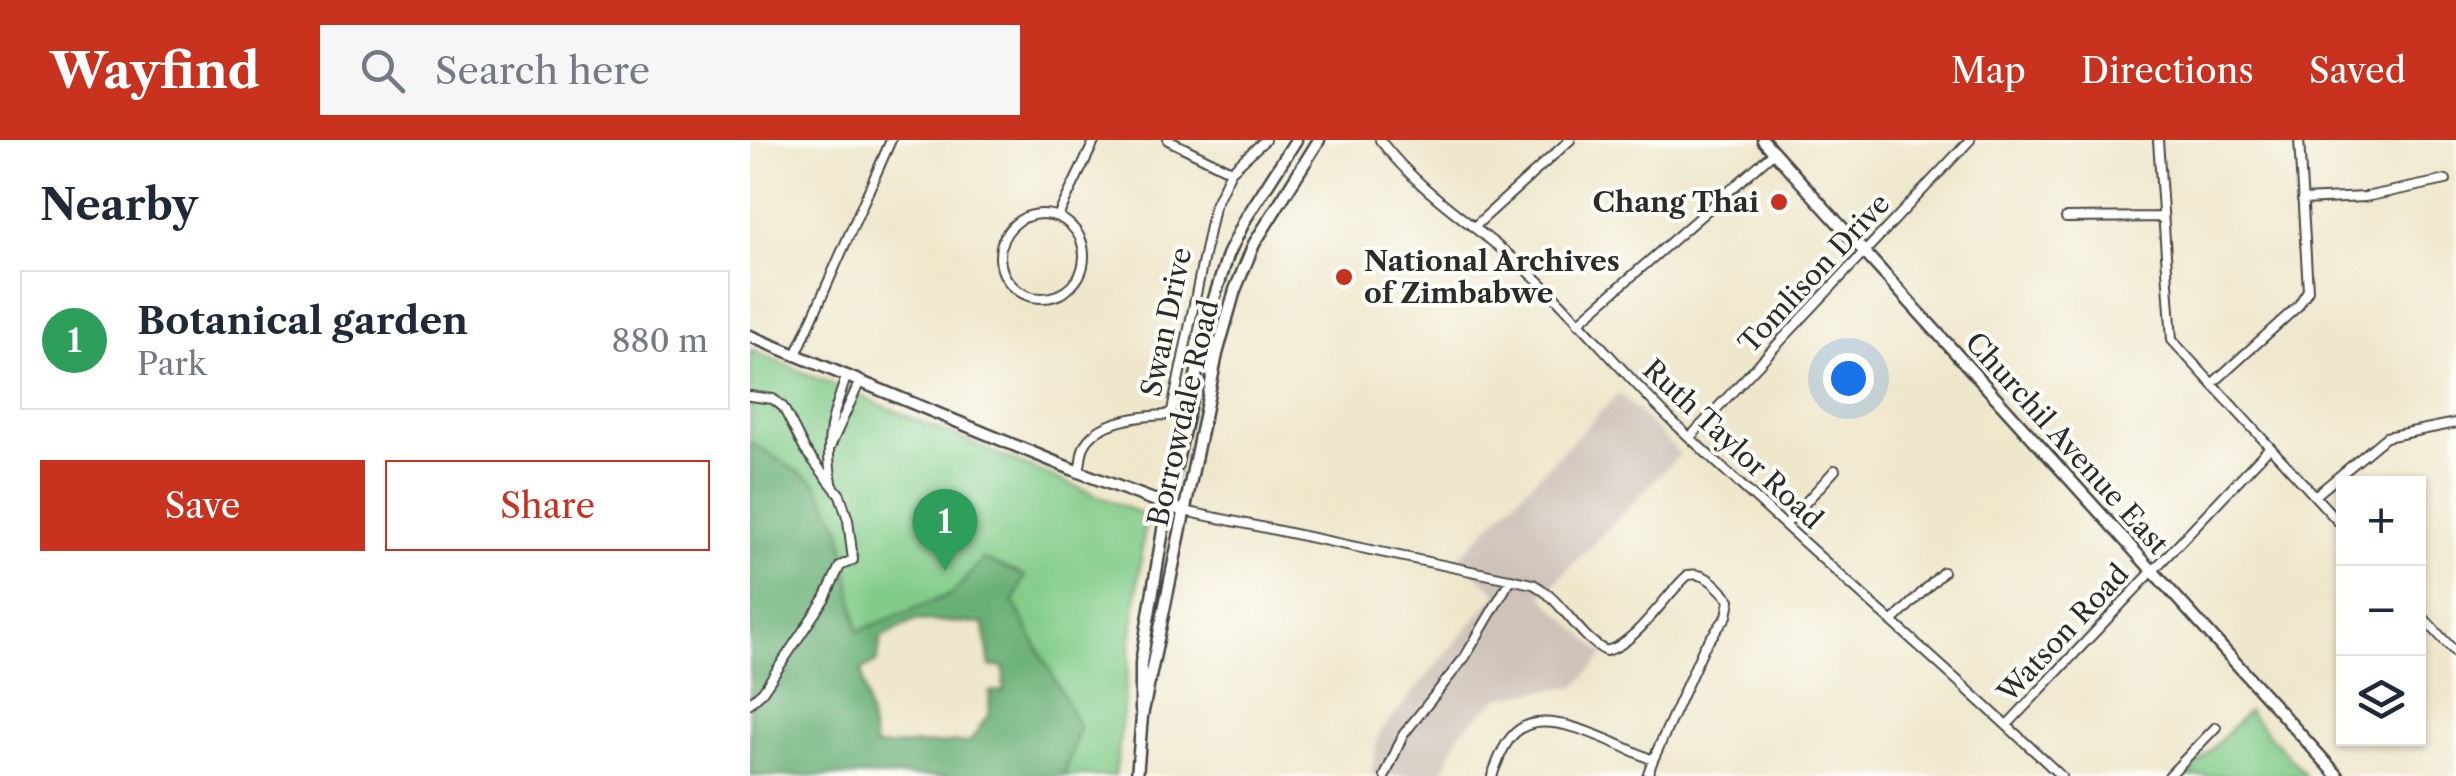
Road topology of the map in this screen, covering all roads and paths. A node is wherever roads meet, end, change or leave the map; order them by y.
1 (891, 140) edge
2 (1096, 140) edge
3 (1168, 140) edge
4 (1265, 140) edge
5 (1296, 140) edge
6 (1319, 140) edge
7 (1380, 140) edge
8 (1570, 140) edge
9 (1763, 140) edge
10 (1970, 140) edge
11 (2158, 140) edge
12 (2299, 140) edge
13 (1774, 152) junction
14 (1230, 171) junction
15 (2446, 180) dead end
16 (2302, 200) junction
17 (1058, 216) junction
18 (2163, 217) junction
19 (2066, 218) dead end
20 (1475, 226) junction
21 (1864, 252) junction
22 (1578, 323) junction
23 (750, 336) edge
24 (796, 355) junction
25 (847, 376) junction
26 (860, 381) junction
27 (2212, 384) junction
28 (750, 396) edge
29 (2456, 423) edge
30 (1690, 437) junction
31 (2268, 448) junction
32 (827, 454) junction
33 (1834, 470) dead end
34 (1080, 472) junction
35 (833, 485) junction
36 (2315, 496) junction
37 (1167, 506) junction
38 (1184, 511) junction
39 (2336, 519) edge
40 (1786, 524) junction
41 (1943, 572) dead end
42 (2152, 572) junction
43 (1511, 579) junction
44 (2426, 621) edge
45 (1892, 622) junction
46 (2456, 654) edge
47 (750, 703) edge
48 (1142, 716) junction
49 (2007, 725) junction
50 (2216, 727) dead end
51 (1653, 760) junction
52 (1137, 776) edge
53 (1385, 776) edge
54 (1492, 776) edge
55 (1647, 776) edge
56 (2061, 776) edge
57 (2168, 776) edge
58 (2338, 776) edge

1 - 24 street
2 - 17 street
3 - 14 street
4 - 14 street, Swan Drive
5 - 37 main road, Borrowdale Road
6 - 38 main road, Borrowdale Road
7 - 20 street, Ruth Taylor Road
8 - 20 street
9 - 13 main road, Churchil Avenue East
10 - 21 street, Tomlison Drive
11 - 18 street
12 - 16 street
13 - 21 main road, Churchil Avenue East
13 - 22 street
14 - 34 street, Swan Drive
15 - 16 street
16 - 27 street
17 - 17 street
18 - 19 street
18 - 27 street
20 - 22 street, Ruth Taylor Road
21 - 30 street, Tomlison Drive
21 - 42 main road, Churchil Avenue East
22 - 30 street, Ruth Taylor Road
23 - 24 main road
24 - 25 main road
25 - 26 main road
25 - 32 street
26 - 32 street
26 - 34 main road
27 - 31 street
28 - 35 street
29 - 36 street
30 - 40 street, Ruth Taylor Road
31 - 36 street
31 - 42 street, Watson Road
32 - 35 street
33 - 40 street
34 - 37 main road
35 - 47 street
36 - 39 street
37 - 38 main road
37 - 48 main road, Borrowdale Road
38 - 43 street
38 - 48 main road, Borrowdale Road
40 - 45 street, Ruth Taylor Road
41 - 45 street
42 - 49 street, Watson Road
42 - 58 main road, Churchil Avenue East
43 - 51 street
43 - 53 street
44 - 46 street
45 - 49 street, Ruth Taylor Road
48 - 52 main road, Borrowdale Road
49 - 56 street, Ruth Taylor Road
50 - 57 street
51 - 54 street
51 - 55 street

